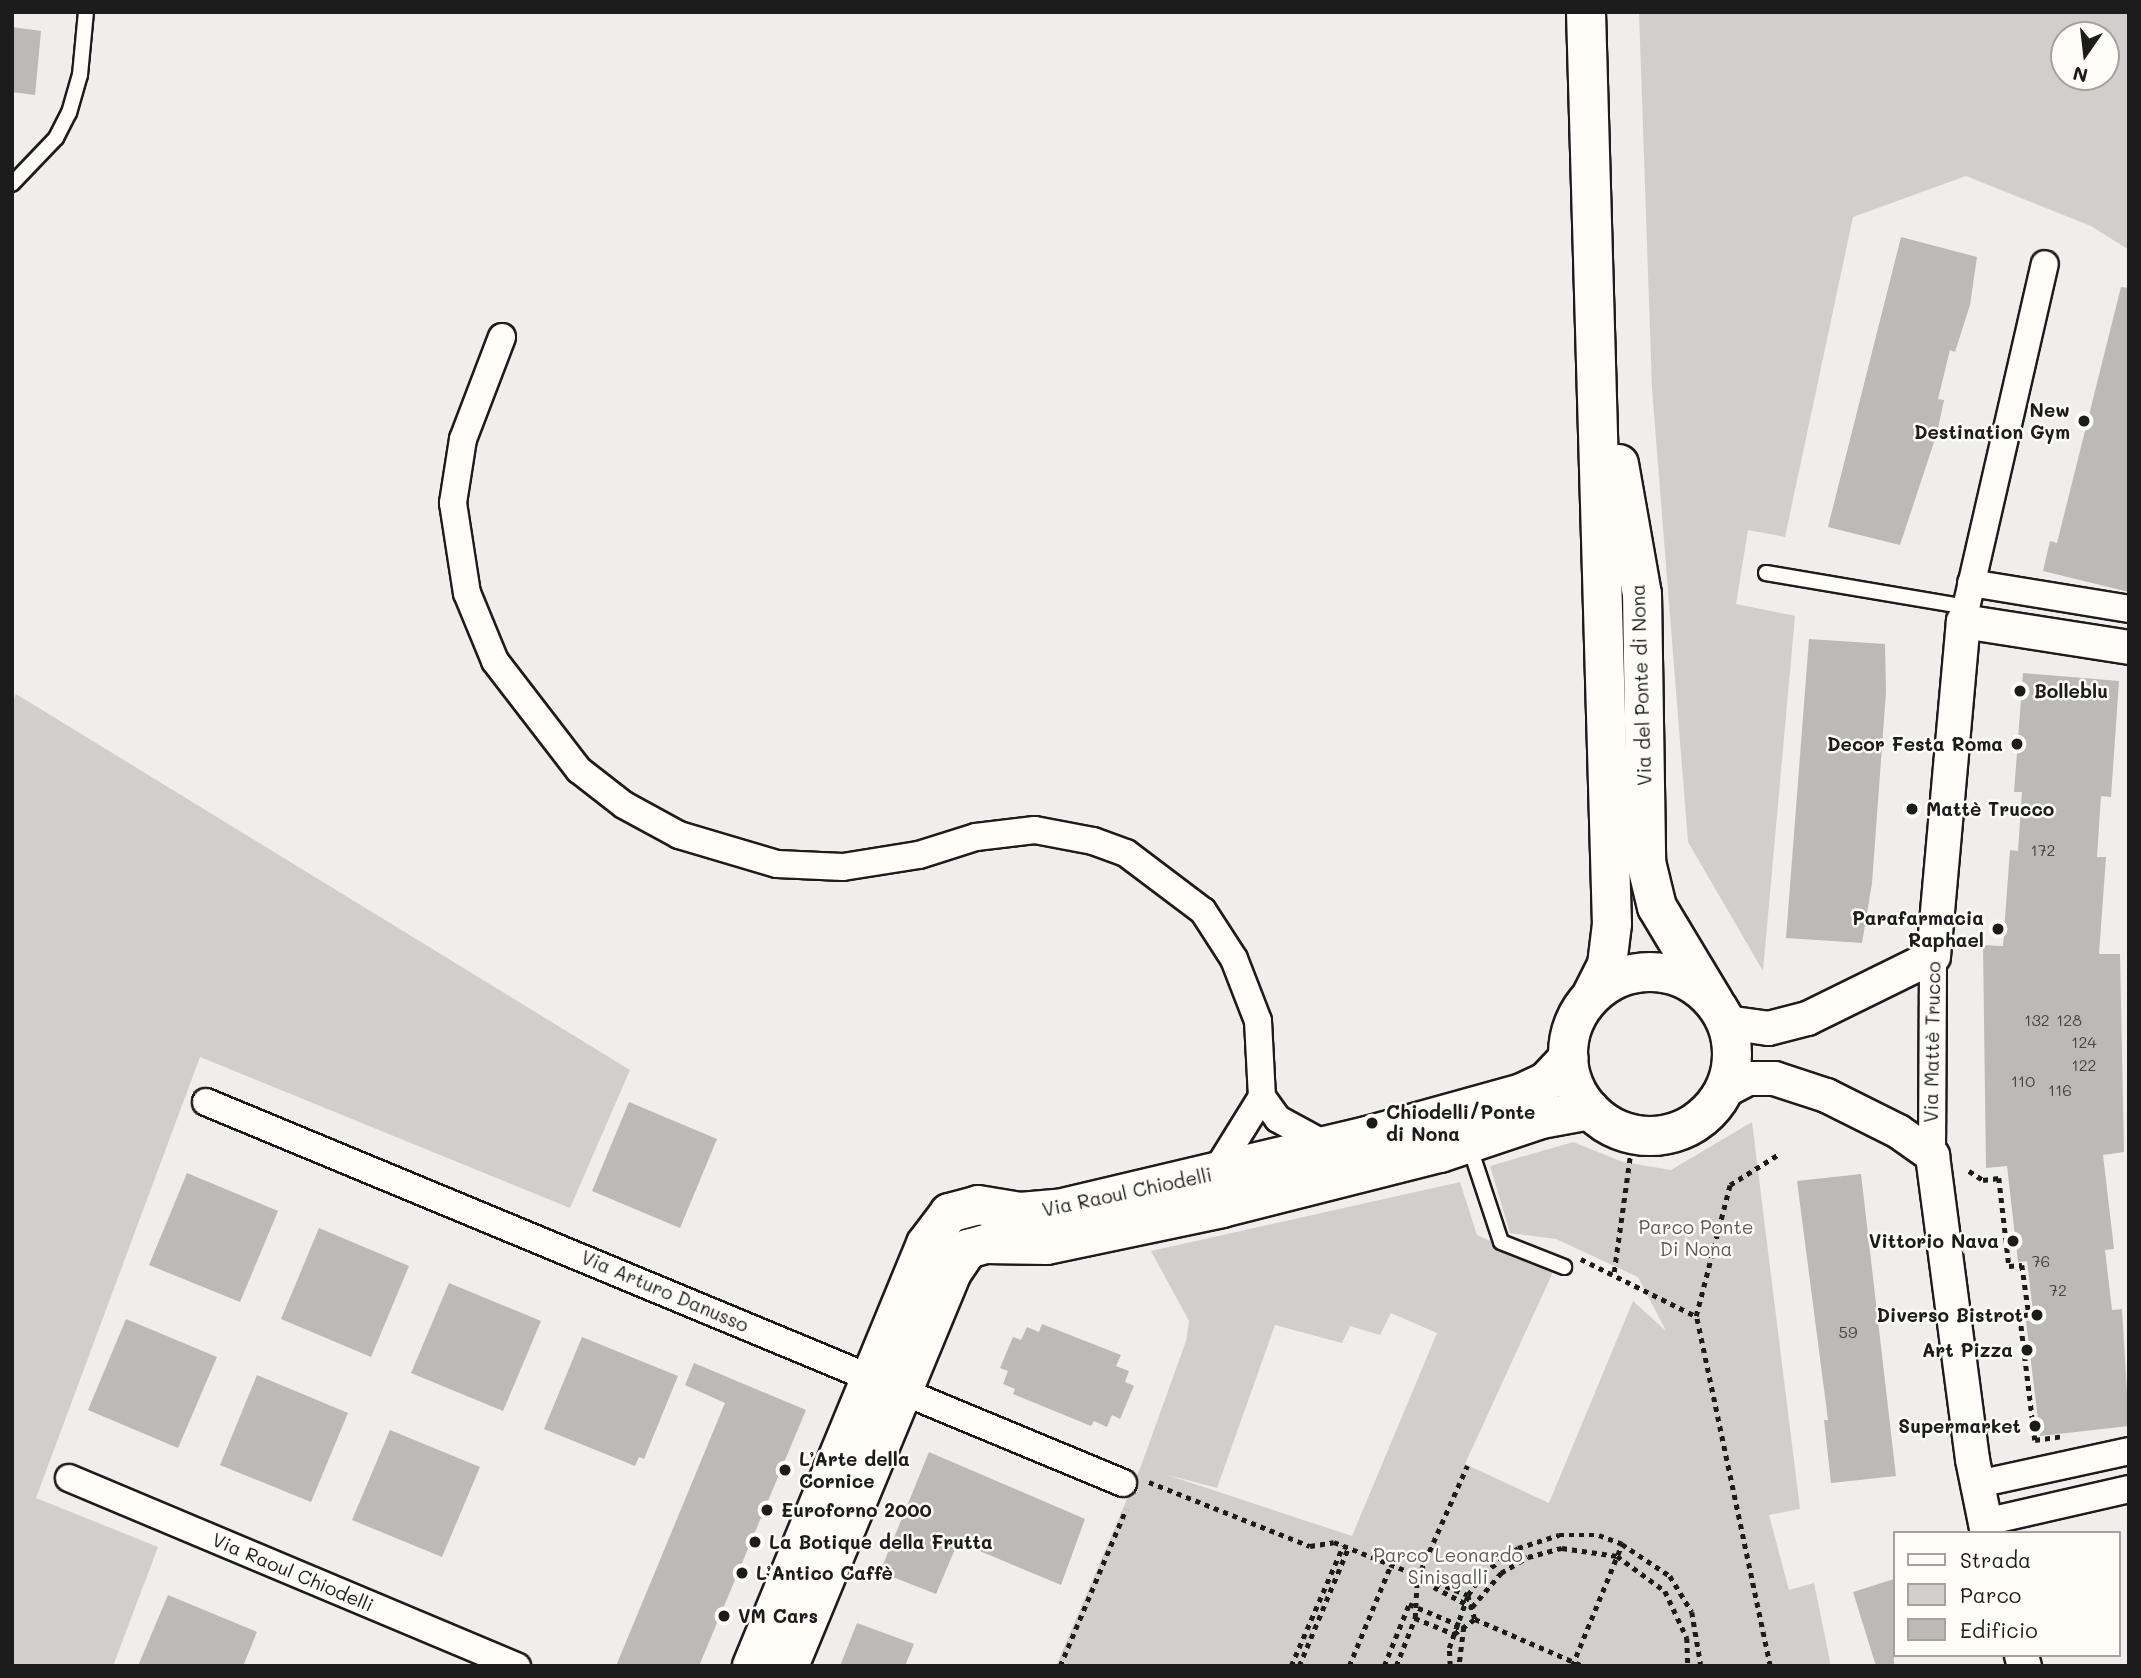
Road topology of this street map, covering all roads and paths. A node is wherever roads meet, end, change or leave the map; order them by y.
1 (86, 12) edge
2 (1586, 12) edge
3 (12, 184) edge
4 (2045, 264) dead end
5 (1594, 313) junction
6 (502, 337) dead end
7 (1766, 573) dead end
8 (1967, 603) junction
9 (2129, 609) edge
10 (2129, 646) edge
11 (1933, 956) junction
12 (1592, 995) junction
13 (1720, 1012) junction
14 (1568, 1058) junction
15 (1723, 1091) junction
16 (1262, 1097) junction
17 (206, 1102) dead end
18 (1590, 1110) junction
19 (1468, 1143) junction
20 (1328, 1146) junction
21 (1631, 1149) dead end
22 (1779, 1154) dead end
23 (1932, 1155) junction
24 (1969, 1171) dead end
25 (1214, 1174) junction
26 (1564, 1267) dead end
27 (1614, 1272) dead end
28 (887, 1384) junction
29 (2072, 1435) dead end
30 (2129, 1451) edge
31 (1468, 1466) dead end
32 (69, 1478) dead end
33 (1978, 1484) junction
34 (2129, 1489) edge
35 (1126, 1493) junction
36 (1986, 1527) edge
37 (1622, 1544) junction
38 (1345, 1547) junction
39 (1617, 1556) junction
40 (1390, 1567) junction
41 (1417, 1579) junction
42 (1468, 1595) junction
43 (1465, 1602) junction
44 (1416, 1606) junction
45 (1472, 1607) junction
46 (1415, 1618) junction
47 (1475, 1619) junction
48 (1458, 1623) junction
49 (1464, 1627) junction
50 (1454, 1634) junction
51 (1572, 1664) edge
52 (1290, 1665) edge
53 (517, 1666) edge
54 (752, 1666) edge
55 (789, 1666) edge
56 (1060, 1666) edge
57 (1299, 1666) edge
58 (1349, 1666) edge
59 (1384, 1666) edge
60 (1396, 1666) edge
61 (1450, 1666) edge
62 (1459, 1666) edge
63 (1583, 1666) edge
64 (1688, 1666) edge
65 (1701, 1666) edge
66 (1770, 1666) edge

1 - 3 lane
2 - 5 main road, Via del Ponte di Nona
4 - 8 street, Via Mattè Trucco
5 - 12 main road, Via del Ponte di Nona
5 - 13 main road, Via del Ponte di Nona
6 - 16 street
7 - 8 lane
8 - 9 street
8 - 10 street
8 - 11 street, Via Mattè Trucco
11 - 13 street
11 - 23 street, Via Mattè Trucco
12 - 13 main road
12 - 14 main road
13 - 15 main road
14 - 18 main road
14 - 20 main road, Via Raoul Chiodelli
15 - 18 main road
15 - 23 street
16 - 20 street
16 - 25 street
17 - 28 street, Via Arturo Danusso
18 - 19 main road, Via Raoul Chiodelli
19 - 26 lane
19 - 28 main road, Via Raoul Chiodelli
20 - 25 main road, Via Raoul Chiodelli
21 - 27 path
22 - 66 path
23 - 33 street, Via Mattè Trucco
24 - 29 path
25 - 28 main road, Via Raoul Chiodelli
28 - 35 street, Via Arturo Danusso
28 - 54 main road, Via Raoul Chiodelli
28 - 55 main road, Via Raoul Chiodelli
30 - 33 street
31 - 41 path
32 - 53 street, Via Raoul Chiodelli
33 - 36 street, Via Mattè Trucco
34 - 36 street
35 - 38 path
35 - 56 path
37 - 39 path
37 - 42 path
37 - 65 path
38 - 40 path
38 - 52 path
38 - 57 path
39 - 45 path
39 - 51 path
39 - 64 path
40 - 41 path
40 - 58 path
41 - 42 path
41 - 43 path
41 - 44 path
42 - 43 path
42 - 45 path
43 - 45 path
43 - 48 path
44 - 46 path
44 - 48 path
44 - 59 path
45 - 47 path
46 - 50 path
46 - 60 path
47 - 49 path
47 - 51 path
48 - 49 path
48 - 50 path
49 - 50 path
49 - 62 path
50 - 61 path
51 - 63 path

